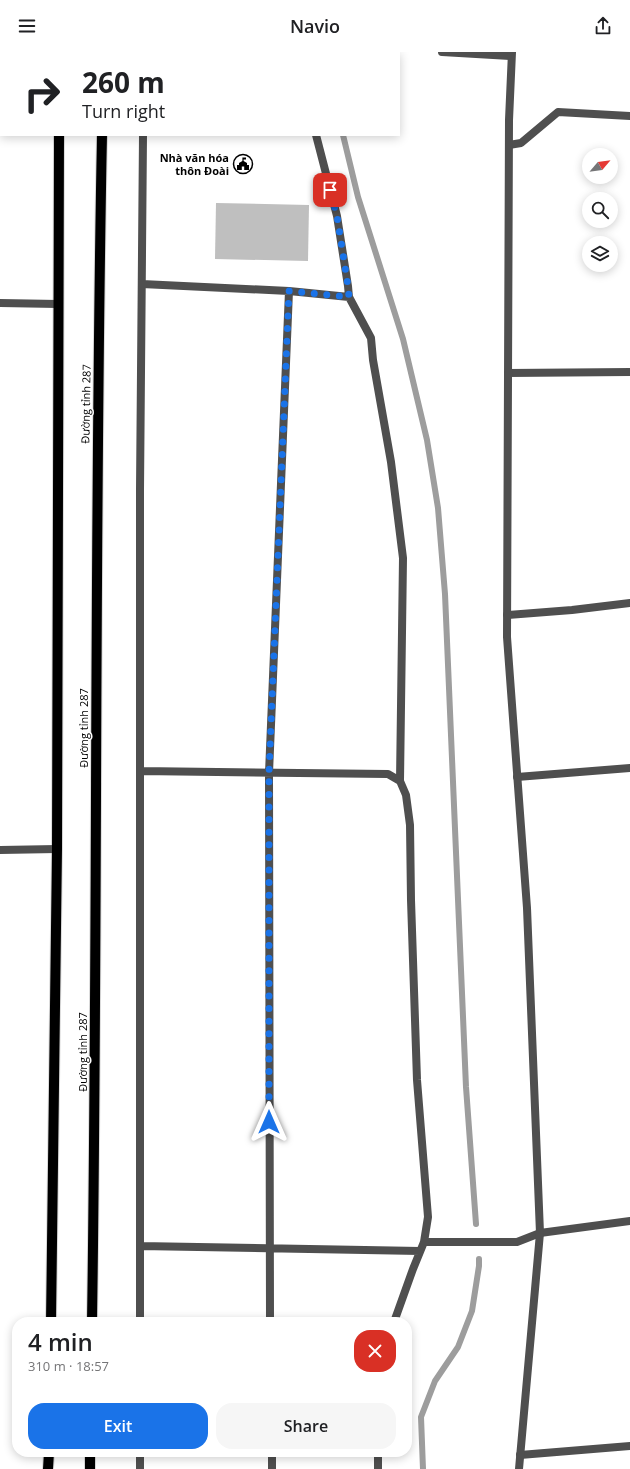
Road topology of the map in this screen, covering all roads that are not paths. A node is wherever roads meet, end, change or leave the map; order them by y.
1 (442, 52) edge
2 (511, 54) edge
3 (630, 116) edge
4 (59, 136) edge
5 (102, 136) edge
6 (143, 136) edge
7 (316, 136) edge
8 (509, 145) junction
9 (142, 284) junction
10 (289, 291) junction
11 (349, 297) junction
12 (0, 303) edge
13 (58, 304) junction
14 (630, 372) edge
15 (508, 373) junction
16 (630, 603) edge
17 (507, 615) junction
18 (630, 768) edge
19 (140, 771) junction
20 (269, 773) junction
21 (517, 777) junction
22 (400, 781) junction
23 (57, 849) junction
24 (0, 850) edge
25 (630, 1222) edge
26 (540, 1233) junction
27 (424, 1242) junction
28 (140, 1246) junction
29 (270, 1249) junction
30 (420, 1251) junction
31 (51, 1317) edge
32 (92, 1317) edge
33 (140, 1317) edge
34 (270, 1317) edge
35 (396, 1317) edge
36 (630, 1446) edge
37 (520, 1455) junction
38 (49, 1457) edge
39 (90, 1457) edge
40 (140, 1457) edge
41 (272, 1457) edge
42 (378, 1457) edge
43 (48, 1469) edge
44 (90, 1469) edge
45 (140, 1469) edge
46 (272, 1469) edge
47 (378, 1469) edge
48 (518, 1469) edge

1 - 2 street
2 - 8 street
3 - 8 street
4 - 13 main road
5 - 32 main road, Đường tỉnh 287
6 - 9 street
7 - 11 street
8 - 15 street
9 - 10 street
9 - 19 street
10 - 11 street
10 - 20 street
11 - 22 street
12 - 13 street
13 - 23 main road
14 - 15 street
15 - 17 street
16 - 17 street
17 - 21 street
18 - 21 street
19 - 20 street
19 - 28 street
20 - 22 street
20 - 29 street
21 - 26 street
22 - 27 street
23 - 24 street
23 - 31 main road
25 - 26 street
26 - 27 street
26 - 37 street
27 - 30 street
28 - 29 street
28 - 33 street
29 - 30 street
29 - 34 street
30 - 35 street
36 - 37 street
37 - 48 street
38 - 43 main road
39 - 44 main road
40 - 45 street
41 - 46 street
42 - 47 street

